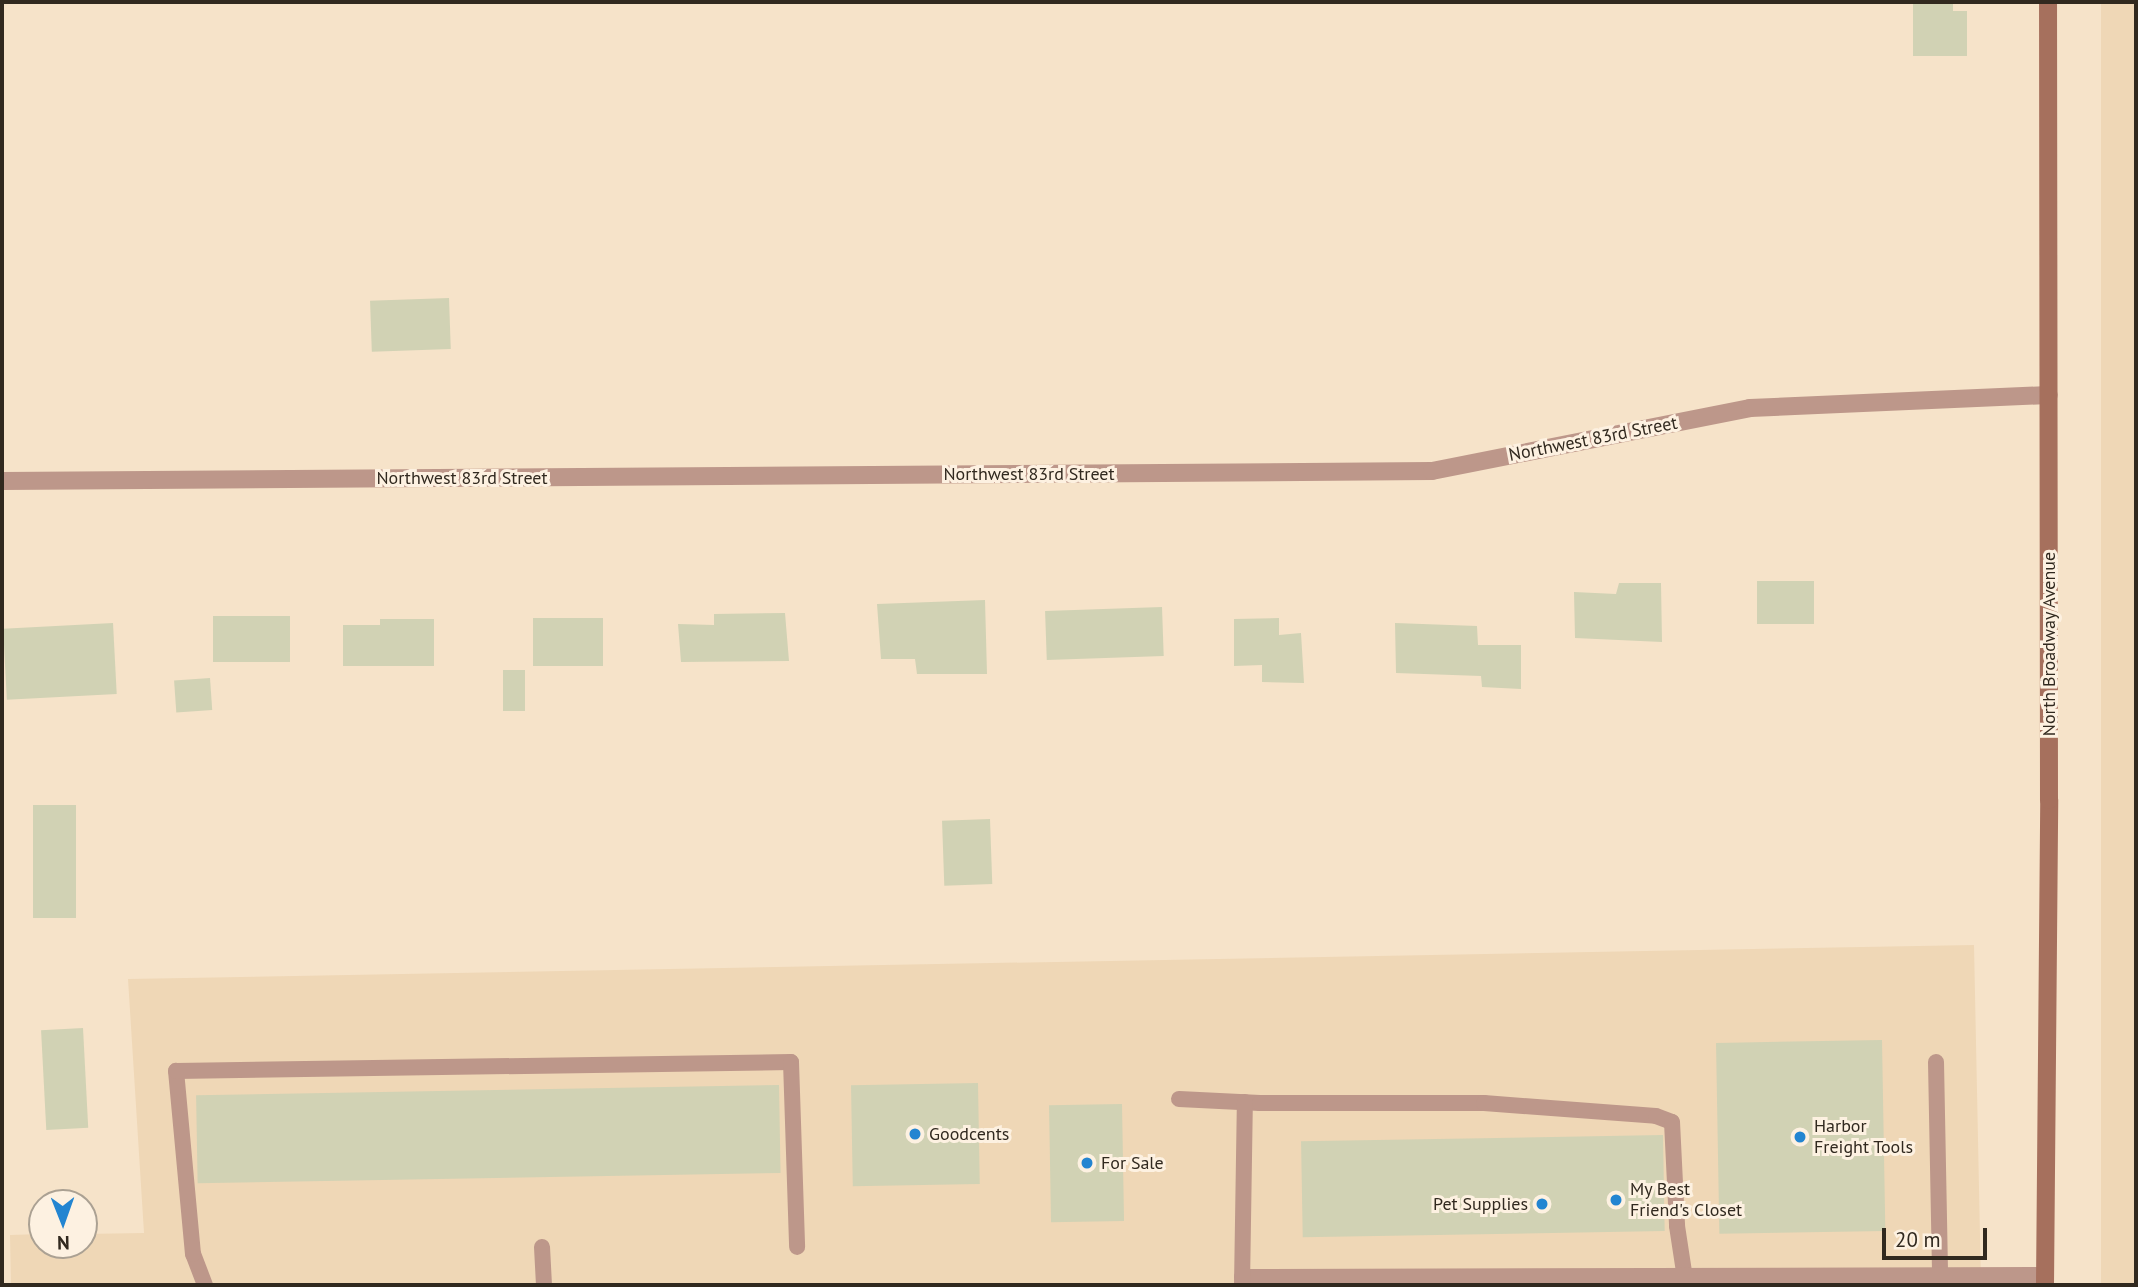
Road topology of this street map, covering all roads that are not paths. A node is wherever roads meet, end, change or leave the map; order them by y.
1 (2048, 2) edge
2 (2049, 395) junction
3 (2, 481) edge
4 (1936, 1062) dead end
5 (1179, 1099) dead end
6 (1245, 1102) junction
7 (542, 1247) dead end
8 (797, 1247) dead end
9 (1940, 1273) junction
10 (1686, 1279) edge
11 (2045, 1280) edge
12 (1242, 1281) edge
13 (205, 1285) edge
14 (544, 1285) edge

1 - 2 street, North Broadway Avenue
2 - 3 street, Northwest 83rd Street
2 - 11 street, North Broadway Avenue
4 - 9 lane
5 - 6 lane
6 - 10 lane
6 - 12 lane
7 - 14 lane
8 - 13 lane
9 - 10 lane
9 - 11 lane
10 - 12 lane

